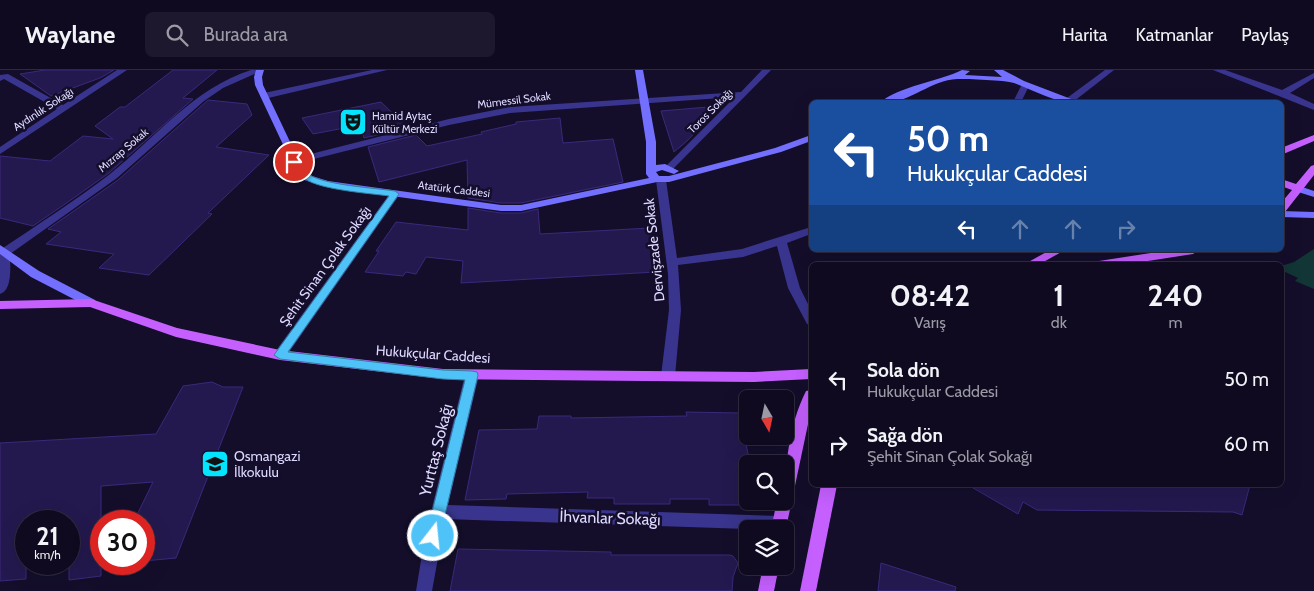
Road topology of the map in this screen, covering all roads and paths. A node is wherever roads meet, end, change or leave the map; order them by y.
1 (123, 70) edge
2 (260, 70) edge
3 (383, 70) edge
4 (639, 70) edge
5 (767, 70) edge
6 (966, 70) edge
7 (1110, 70) edge
8 (1217, 70) edge
9 (997, 74) edge
10 (2, 75) edge
11 (1314, 75) edge
12 (954, 77) junction
13 (976, 77) junction
14 (1022, 83) junction
15 (1283, 93) junction
16 (742, 94) junction
17 (264, 96) junction
18 (644, 100) junction
19 (890, 100) edge
20 (1018, 100) edge
21 (1067, 100) edge
22 (1074, 100) edge
23 (1314, 107) edge
24 (63, 109) junction
25 (1314, 138) edge
26 (809, 139) edge
27 (0, 151) edge
28 (1284, 151) edge
29 (294, 162) junction
30 (1314, 168) edge
31 (662, 173) junction
32 (1284, 183) edge
33 (1299, 189) junction
34 (395, 194) junction
35 (1314, 194) edge
36 (1284, 206) edge
37 (1284, 214) edge
38 (1314, 215) edge
39 (809, 231) edge
40 (781, 241) junction
41 (2, 251) edge
42 (1055, 252) edge
43 (1180, 252) edge
44 (673, 262) junction
45 (1035, 262) edge
46 (1118, 262) edge
47 (0, 290) edge
48 (91, 303) junction
49 (0, 305) edge
50 (809, 317) edge
51 (280, 355) junction
52 (809, 374) edge
53 (472, 375) junction
54 (668, 376) junction
55 (809, 400) edge
56 (829, 487) edge
57 (439, 512) junction
58 (781, 520) edge
59 (739, 524) edge
60 (769, 575) edge
61 (424, 591) edge
62 (766, 591) edge
63 (808, 591) edge

1 - 24 street, Aydınlık Sokağı
2 - 17 street, Atatürk Caddesi
2 - 41 street, Mızrap Sokak
3 - 17 street
4 - 18 street
5 - 16 street, Toros Sokağı
6 - 12 street
6 - 13 street
7 - 22 street
8 - 15 street
9 - 13 street
9 - 14 street
10 - 24 street
11 - 15 street
12 - 13 street
12 - 19 street
14 - 20 street
14 - 21 street
15 - 23 street
16 - 18 street, Mümessil Sokak
16 - 31 street, Toros Sokağı
17 - 29 street, Atatürk Caddesi
18 - 29 street, Mümessil Sokak
18 - 31 street
24 - 27 street, Aydınlık Sokağı
25 - 28 main road
26 - 31 street, Atatürk Caddesi
29 - 34 street, Atatürk Caddesi
30 - 33 main road
31 - 34 street, Atatürk Caddesi
31 - 44 street, Dervişzade Sokak
32 - 33 main road
33 - 35 street
33 - 36 main road
34 - 51 street, Şehit Sinan Çolak Sokağı
37 - 38 street
39 - 40 street
40 - 44 street
40 - 50 street
41 - 47 street
41 - 48 street, Hukukçular Caddesi
42 - 45 main road
43 - 46 main road
44 - 54 street, Dervişzade Sokak
48 - 49 main road, Hukukçular Caddesi
48 - 51 main road, Hukukçular Caddesi
51 - 53 main road, Hukukçular Caddesi
52 - 54 main road, Hukukçular Caddesi
53 - 54 main road, Hukukçular Caddesi
53 - 57 street, Yurttaş Sokağı
55 - 58 main road
56 - 63 main road
57 - 59 street, İhvanlar Sokağı
57 - 61 street, Yurttaş Sokağı
60 - 62 main road

